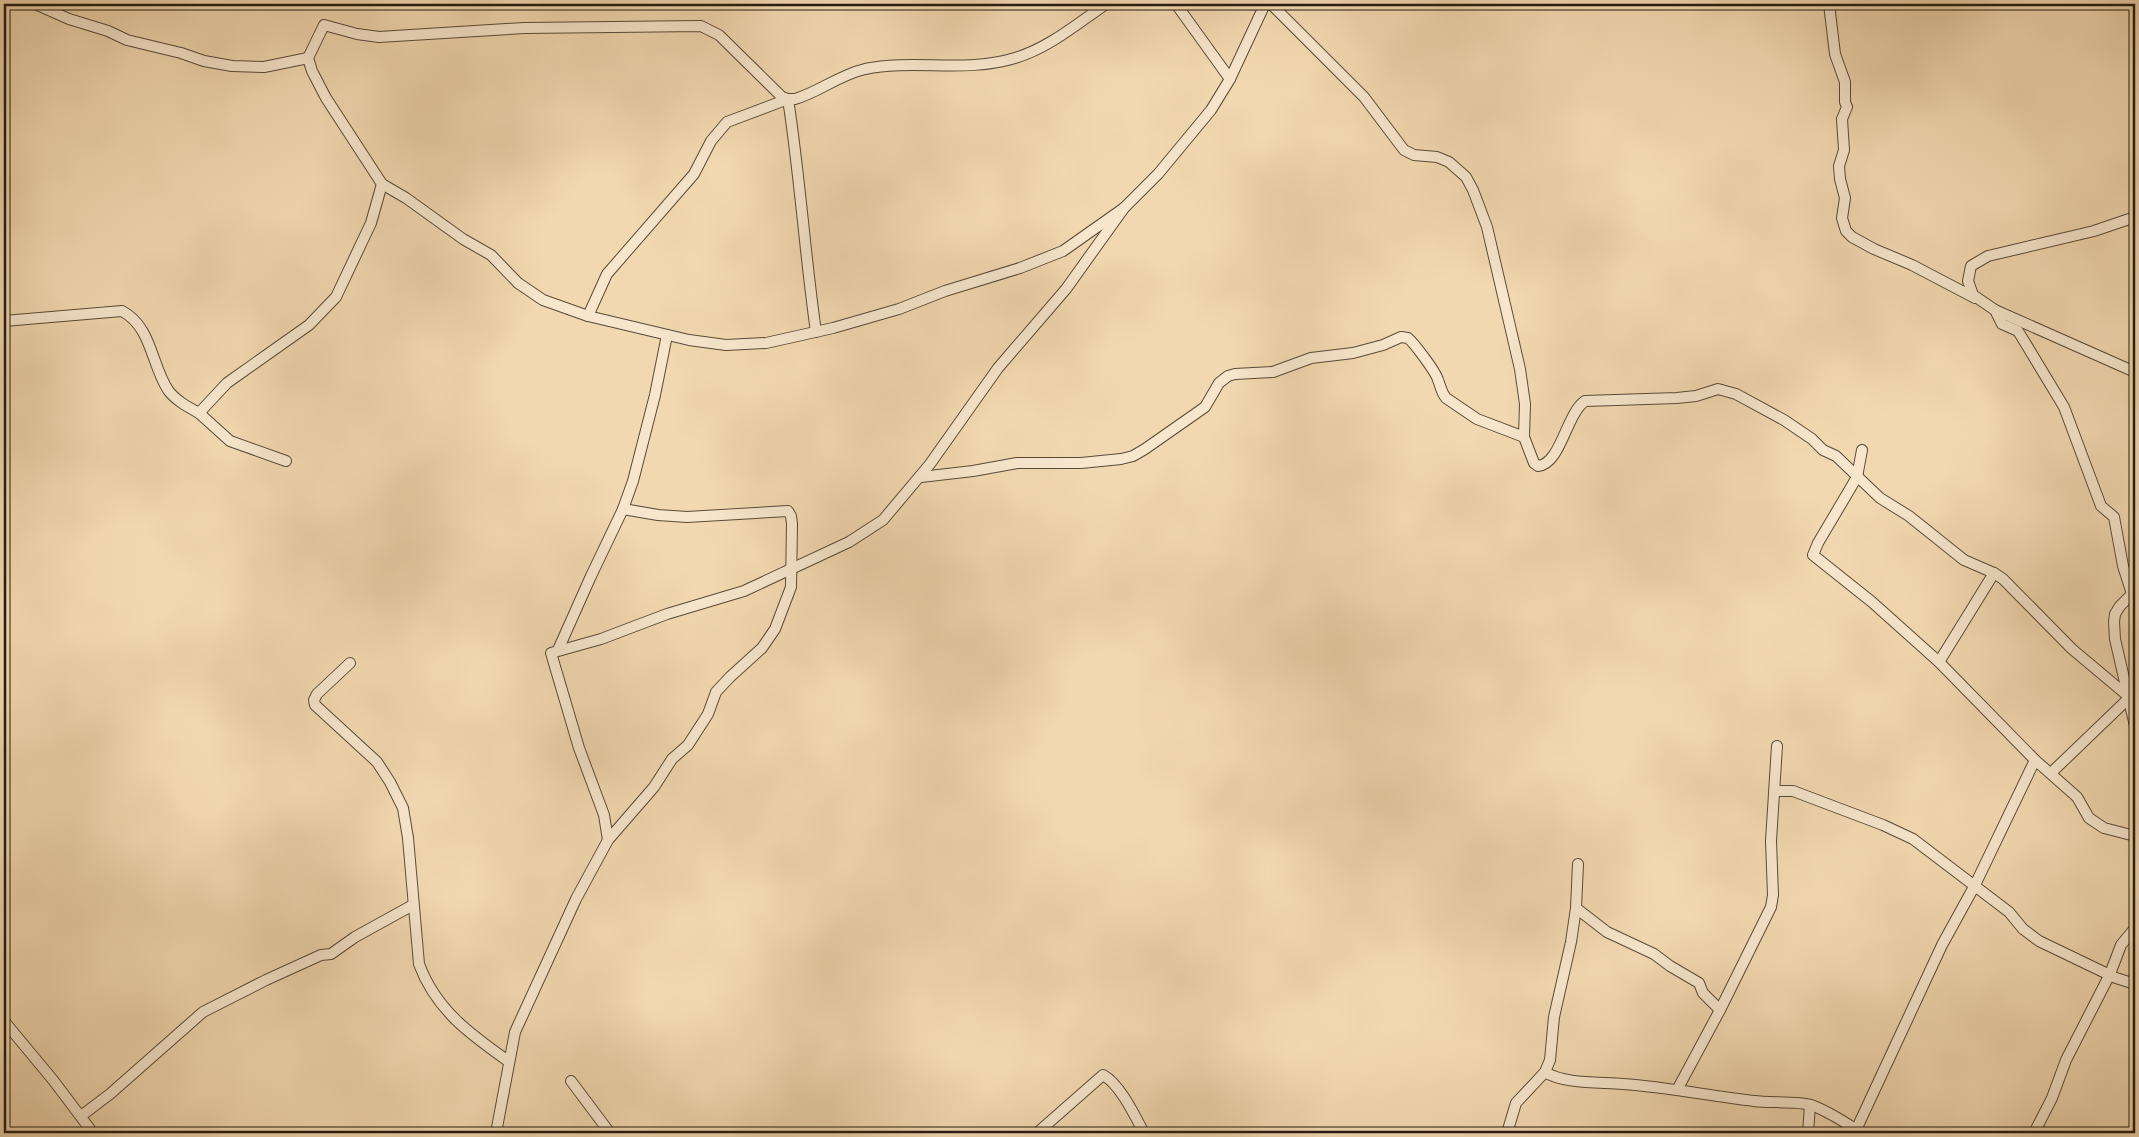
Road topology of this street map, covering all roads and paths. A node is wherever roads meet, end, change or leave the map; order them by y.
1 (35, 4) edge
2 (1106, 4) edge
3 (1176, 4) edge
4 (1265, 4) edge
5 (1271, 4) edge
6 (1829, 4) edge
7 (308, 58) junction
8 (1230, 79) junction
9 (788, 99) junction
10 (382, 184) junction
11 (1124, 208) junction
12 (2135, 217) edge
13 (1976, 299) junction
14 (1995, 310) junction
15 (588, 316) junction
16 (4, 321) edge
17 (816, 332) junction
18 (667, 335) junction
19 (2135, 372) edge
20 (199, 413) junction
21 (1524, 437) junction
22 (1862, 450) dead end
23 (286, 461) dead end
24 (920, 477) junction
25 (1857, 477) junction
26 (623, 509) junction
27 (791, 570) junction
28 (1994, 573) junction
29 (558, 650) junction
30 (1939, 662) junction
31 (350, 664) dead end
32 (2135, 687) edge
33 (2131, 700) edge
34 (2135, 726) edge
35 (1776, 746) dead end
36 (2035, 760) junction
37 (2051, 774) junction
38 (1775, 791) junction
39 (2135, 836) edge
40 (608, 840) junction
41 (1578, 864) dead end
42 (1976, 885) junction
43 (413, 906) junction
44 (1576, 908) junction
45 (2135, 928) edge
46 (2110, 974) junction
47 (2135, 984) edge
48 (1720, 1010) junction
49 (4, 1021) edge
50 (508, 1061) junction
51 (1545, 1072) junction
52 (571, 1081) dead end
53 (1677, 1090) junction
54 (1810, 1105) junction
55 (81, 1116) junction
56 (1858, 1132) edge
57 (94, 1133) edge
58 (496, 1133) edge
59 (610, 1133) edge
60 (1037, 1133) edge
61 (1144, 1133) edge
62 (1507, 1133) edge
63 (1808, 1133) edge
64 (2034, 1133) edge

1 - 7 street
2 - 9 street
3 - 8 street
4 - 8 street
5 - 21 street
6 - 13 street
7 - 9 street
7 - 10 street
8 - 11 street
9 - 15 street
9 - 17 street
10 - 15 street
10 - 20 street
11 - 17 street
11 - 24 street
12 - 13 street
13 - 14 street
14 - 19 street
14 - 33 street
15 - 18 street
16 - 20 street
17 - 18 street
18 - 26 street
20 - 23 street
21 - 24 street
21 - 25 street
22 - 25 street
24 - 27 street
25 - 28 street
25 - 30 street
26 - 27 street
26 - 29 street
27 - 29 street
27 - 40 street
28 - 30 street
28 - 33 street
29 - 40 street
30 - 36 street
31 - 43 street
32 - 33 street
33 - 34 street
33 - 37 street
35 - 38 street
36 - 37 street
36 - 42 street
37 - 39 street
38 - 42 street
38 - 48 street
40 - 50 street
41 - 44 street
42 - 46 street
42 - 56 street
43 - 50 street
43 - 55 street
44 - 48 street
44 - 51 street
45 - 46 street
46 - 47 street
46 - 64 street
48 - 53 street
49 - 55 street
50 - 58 street
51 - 53 street
51 - 62 street
52 - 59 street
53 - 54 street
54 - 56 street
54 - 63 street
55 - 57 street
60 - 61 street

